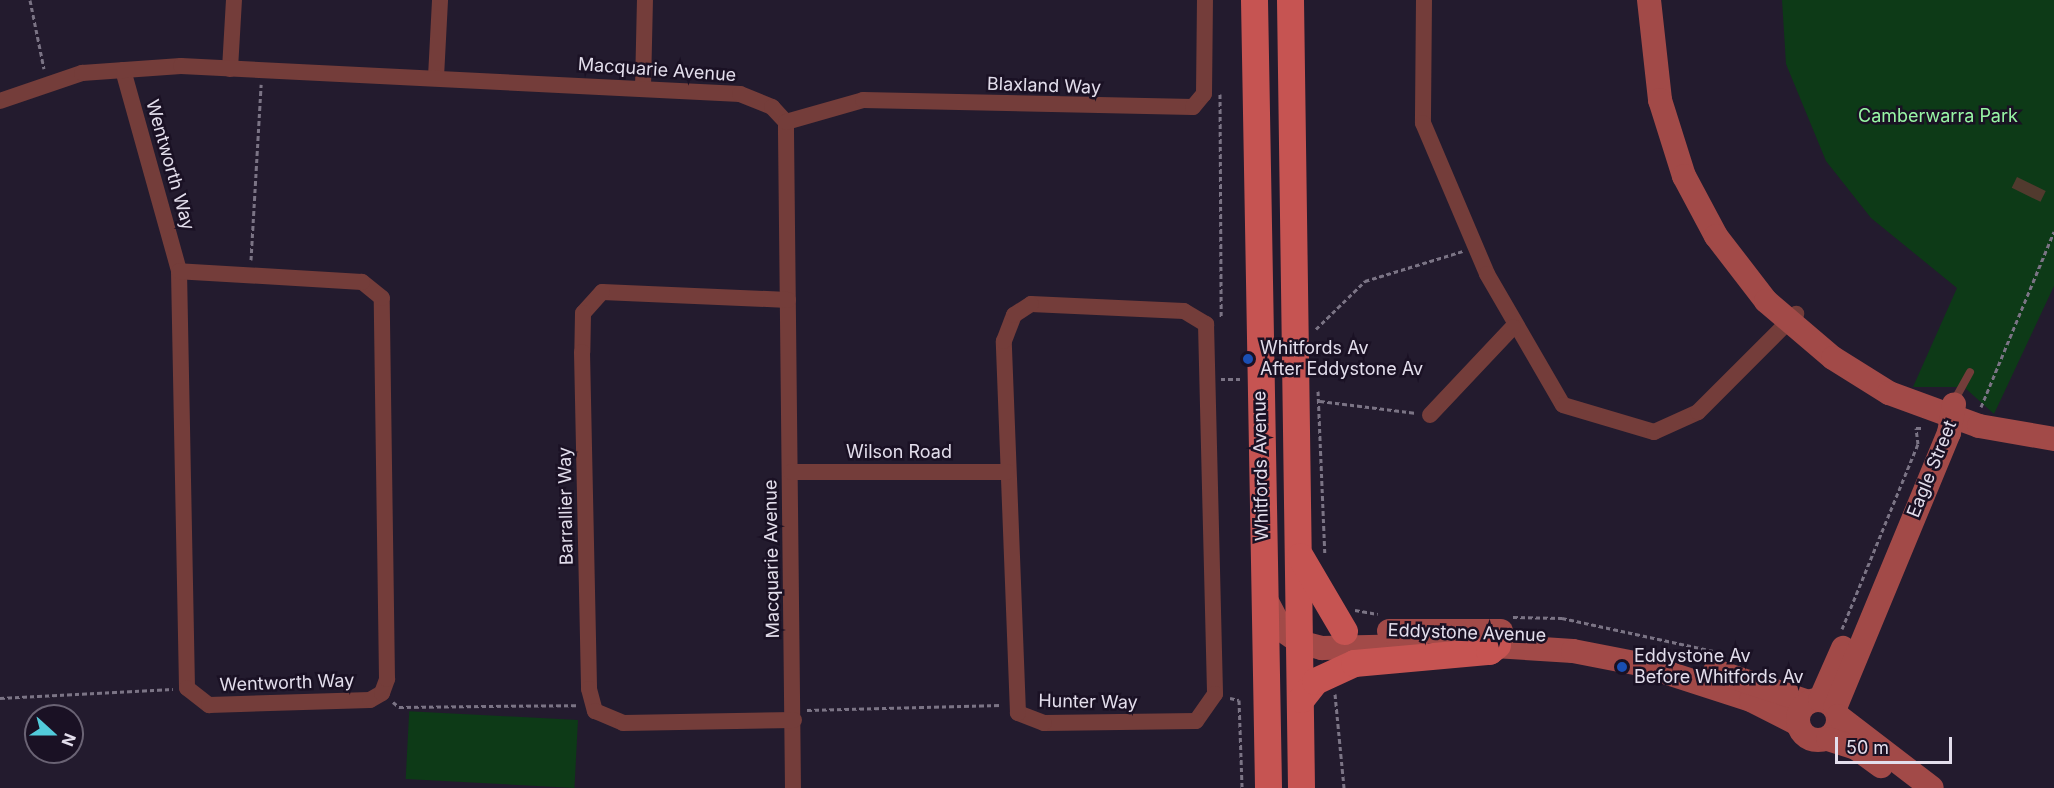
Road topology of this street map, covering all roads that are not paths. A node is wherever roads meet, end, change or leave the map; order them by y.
1 (234, 0) edge
2 (440, 0) edge
3 (645, 0) edge
4 (1205, 0) edge
5 (1254, 0) edge
6 (1290, 0) edge
7 (1424, 0) edge
8 (1649, 0) edge
9 (1662, 0) edge
10 (230, 69) junction
11 (123, 70) junction
12 (436, 77) junction
13 (643, 87) junction
14 (0, 101) edge
15 (786, 122) junction
16 (179, 271) junction
17 (788, 300) junction
18 (1793, 318) junction
19 (1513, 327) junction
20 (1970, 372) dead end
21 (1949, 411) junction
22 (1430, 415) road end
23 (2054, 423) edge
24 (2054, 440) edge
25 (791, 472) junction
26 (1007, 472) junction
27 (1297, 550) junction
28 (1262, 590) junction
29 (1344, 631) junction
30 (1298, 640) junction
31 (1497, 645) junction
32 (1266, 663) junction
33 (1301, 699) junction
34 (1826, 707) junction
35 (794, 715) junction
36 (1798, 724) junction
37 (1828, 739) junction
38 (793, 788) edge
39 (1268, 788) edge
40 (1301, 788) edge
41 (1908, 788) edge
42 (1932, 788) edge

1 - 10 street
2 - 12 street
3 - 13 street
4 - 15 street, Blaxland Way
5 - 28 main road, Whitfords Avenue
6 - 27 main road, Whitfords Avenue
7 - 19 street
8 - 18 main road
9 - 18 main road
10 - 11 street, Macquarie Avenue
10 - 12 street, Macquarie Avenue
11 - 14 street, Macquarie Avenue
11 - 16 street, Wentworth Way
12 - 13 street, Macquarie Avenue
13 - 15 street, Macquarie Avenue
15 - 17 street, Macquarie Avenue
16 - 16 street, Wentworth Way
17 - 25 street, Macquarie Avenue
17 - 35 street, Barrallier Way
18 - 19 street
18 - 21 main road
19 - 22 street
20 - 21 lane
21 - 23 main road
21 - 24 main road
21 - 34 main road, Eagle Street
25 - 26 street, Wilson Road
25 - 35 street, Macquarie Avenue
26 - 26 street, Hunter Way
27 - 29 main road
27 - 30 main road, Whitfords Avenue
28 - 30 main road
28 - 32 main road, Whitfords Avenue
29 - 30 main road, Eddystone Avenue
29 - 34 main road, Eddystone Avenue
30 - 31 main road, Eddystone Avenue
30 - 32 main road, Eddystone Avenue
30 - 33 main road, Whitfords Avenue
31 - 33 main road
31 - 36 main road, Eddystone Avenue
32 - 39 main road, Whitfords Avenue
33 - 40 main road, Whitfords Avenue
34 - 36 main road
34 - 37 main road
34 - 42 main road, Eddystone Avenue
35 - 38 street, Macquarie Avenue
36 - 37 main road, Eddystone Avenue
37 - 41 main road

